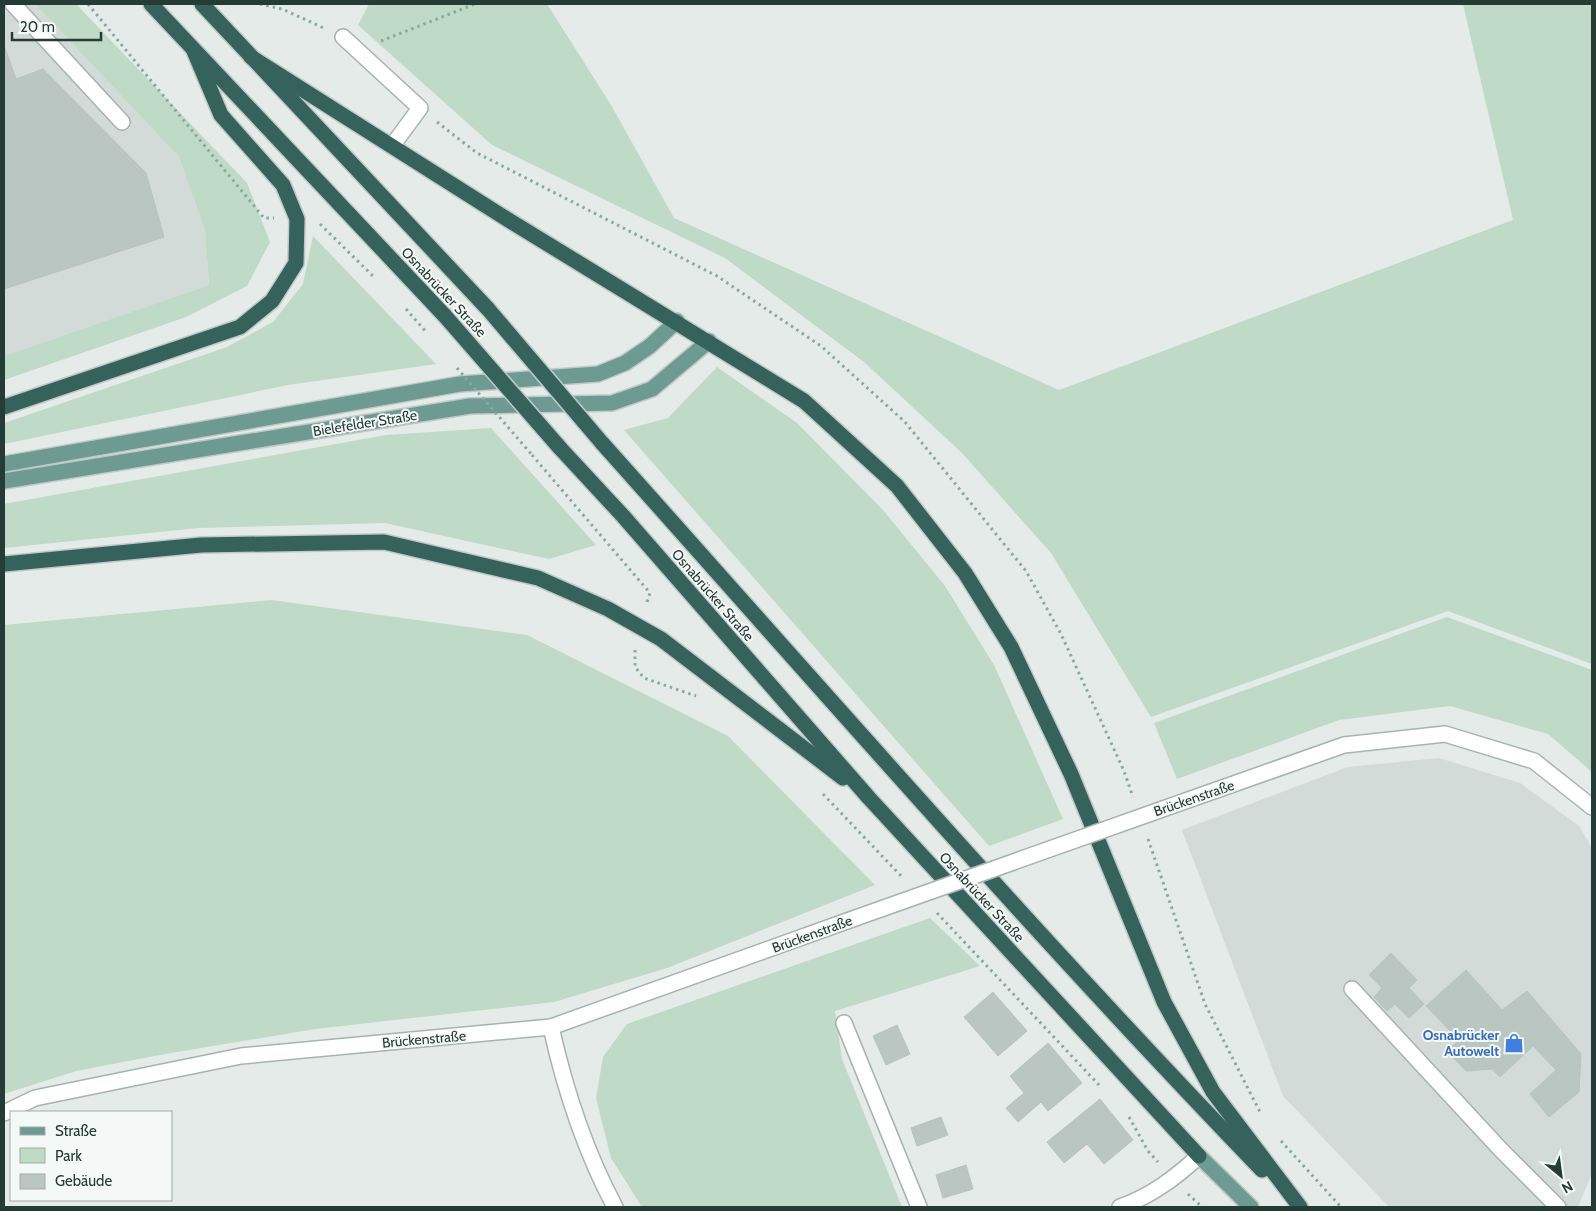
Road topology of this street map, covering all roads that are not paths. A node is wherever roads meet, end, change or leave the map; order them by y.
1 (13, 4) edge
2 (151, 4) edge
3 (202, 4) edge
4 (343, 37) road end
5 (194, 51) junction
6 (251, 57) junction
7 (122, 122) dead end
8 (392, 146) junction
9 (677, 321) junction
10 (709, 341) junction
11 (4, 407) edge
12 (4, 464) edge
13 (4, 481) edge
14 (4, 564) edge
15 (869, 798) junction
16 (1592, 807) edge
17 (1352, 989) dead end
18 (844, 1023) dead end
19 (550, 1027) junction
20 (4, 1113) edge
21 (1199, 1156) junction
22 (615, 1207) edge
23 (919, 1207) edge
24 (1120, 1207) edge
25 (1252, 1207) edge
26 (1299, 1207) edge
27 (1558, 1207) edge

1 - 7 street
2 - 5 highway, Osnabrücker Straße
3 - 6 highway, Osnabrücker Straße
4 - 8 street
5 - 11 highway
5 - 15 highway, Osnabrücker Straße, bridge
6 - 8 highway
6 - 26 highway, Osnabrücker Straße, bridge
8 - 9 highway
9 - 10 highway
9 - 12 main road, Bielefelder Straße
10 - 13 main road, Bielefelder Straße
10 - 26 highway
14 - 15 highway
15 - 21 highway, Osnabrücker Straße
16 - 19 street, Brückenstraße, bridge
17 - 27 street
18 - 23 street
19 - 20 street, Brückenstraße
19 - 22 street
21 - 24 street
21 - 25 main road, Osnabrücker Straße

